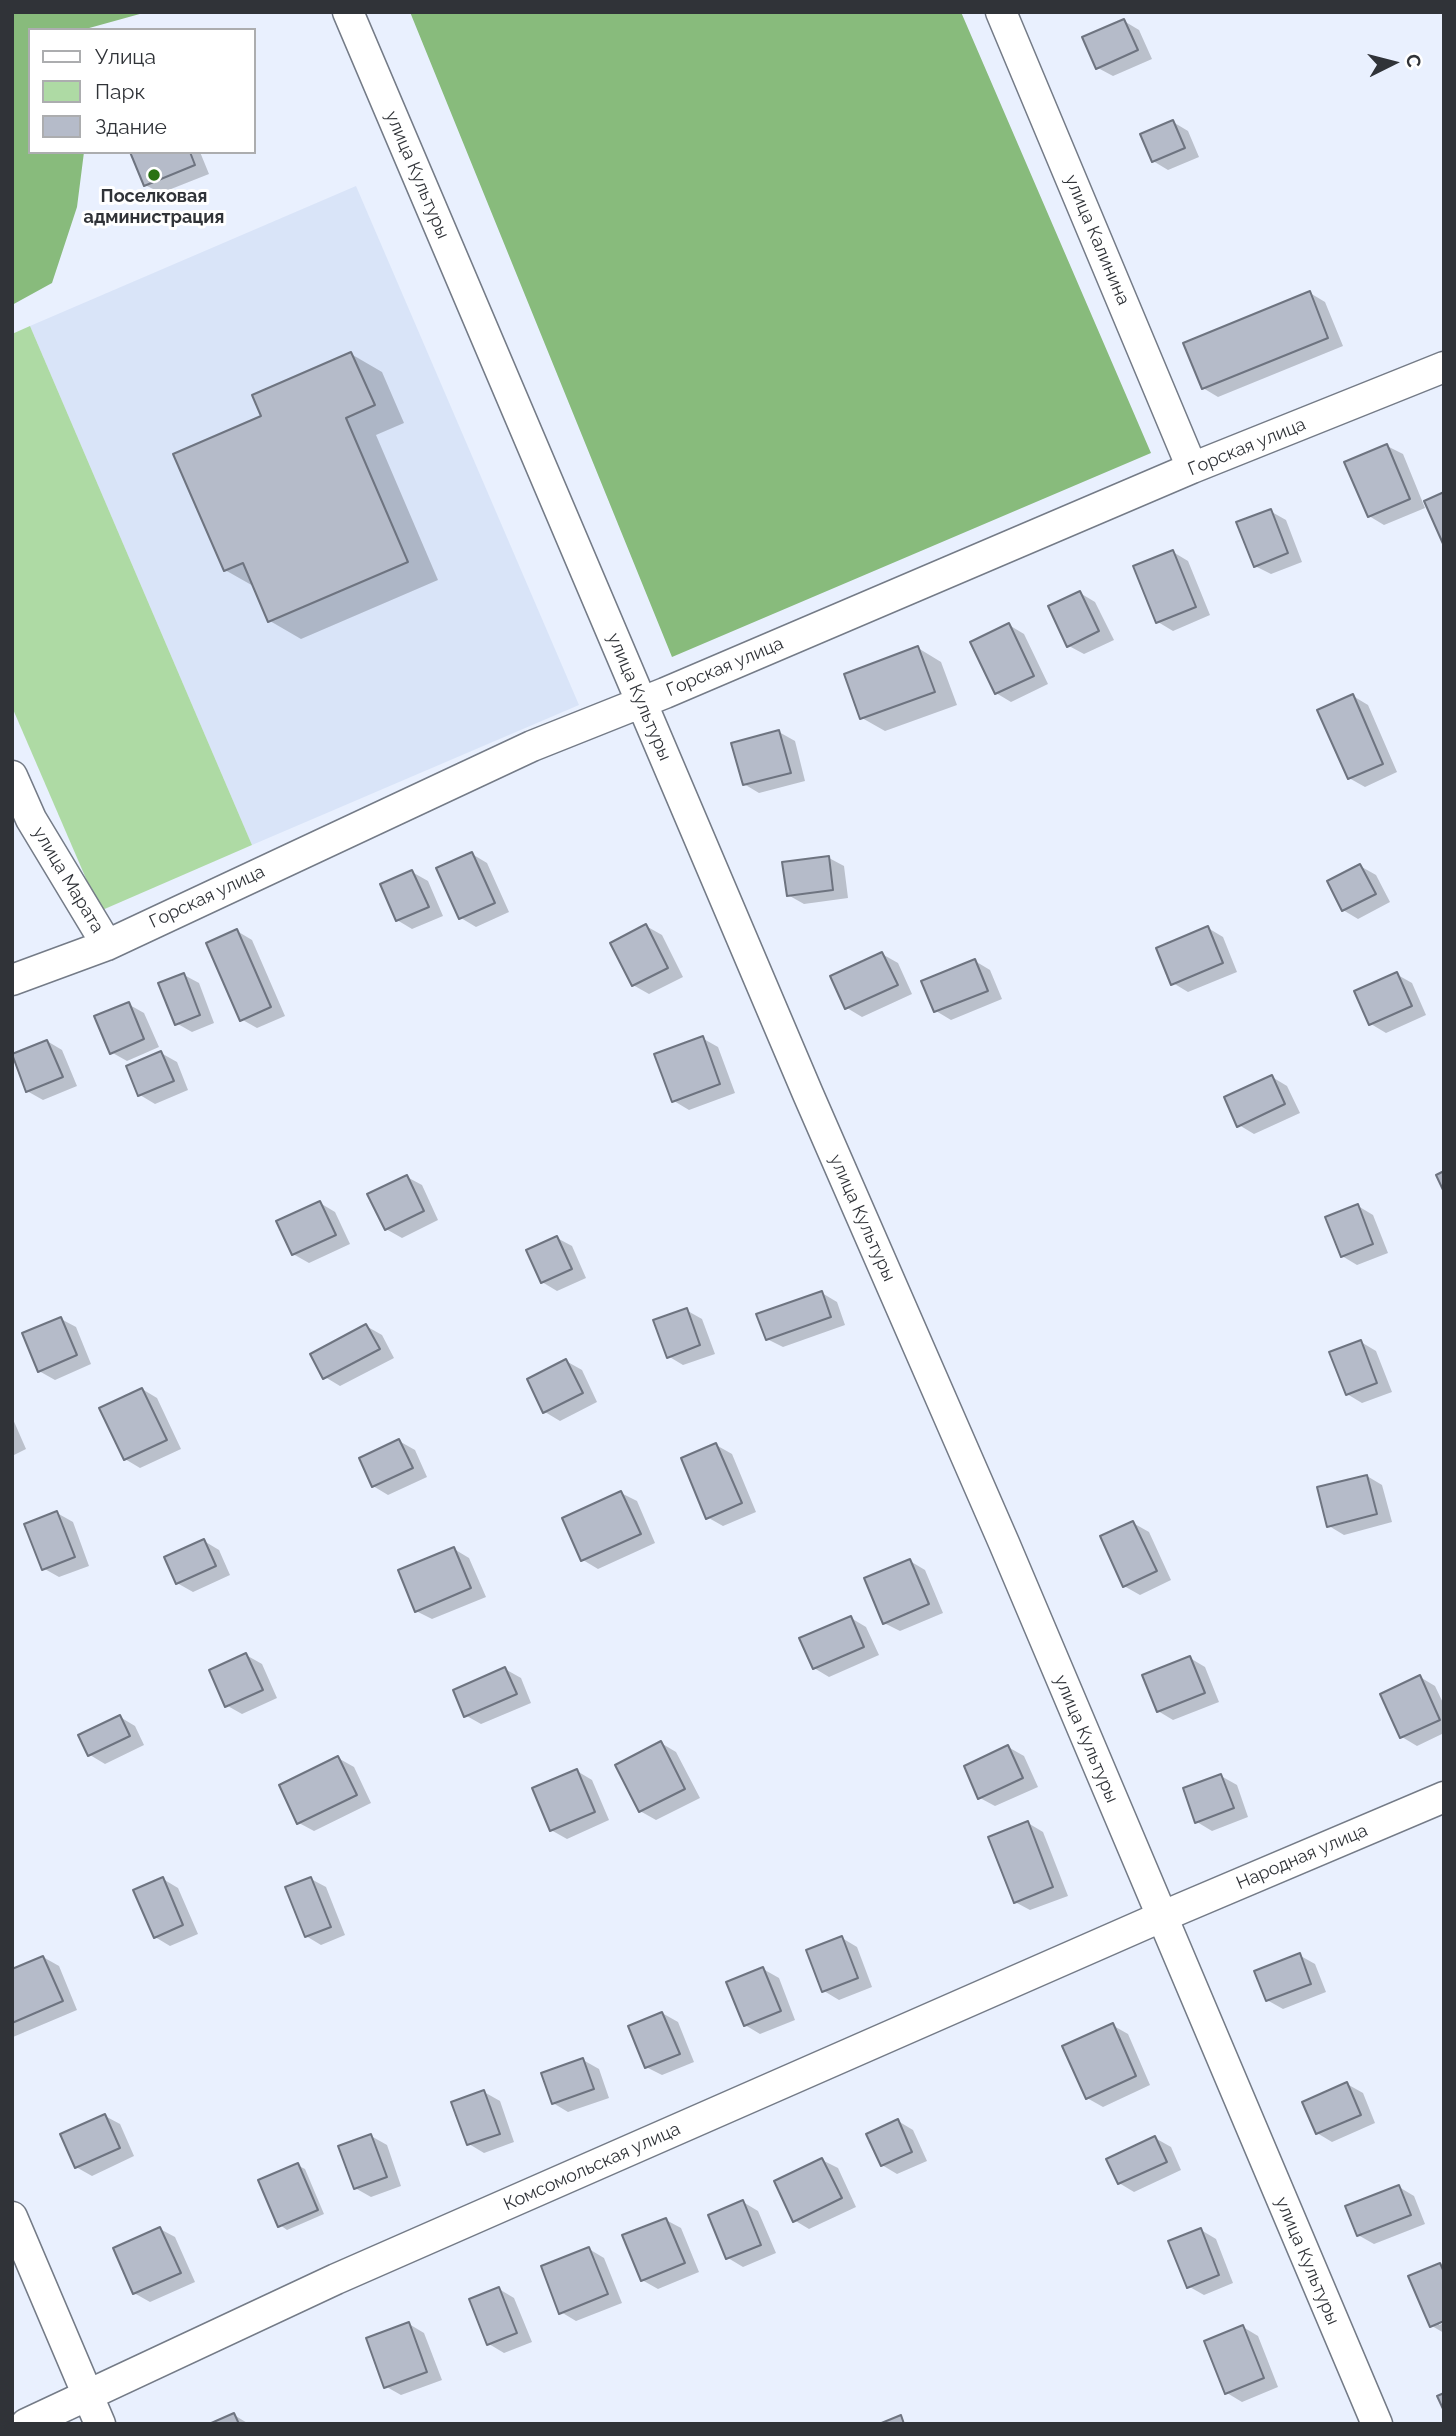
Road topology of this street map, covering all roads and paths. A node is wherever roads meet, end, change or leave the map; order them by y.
1 (348, 12) edge
2 (1001, 12) edge
3 (1444, 368) edge
4 (1192, 468) junction
5 (641, 701) junction
6 (12, 776) edge
7 (107, 944) junction
8 (12, 981) edge
9 (1444, 1797) edge
10 (1161, 1917) junction
11 (12, 2217) edge
12 (88, 2394) junction
13 (26, 2424) edge
14 (100, 2424) edge
15 (1377, 2424) edge

1 - 5 street, улица Культуры
2 - 4 street, улица Калинина
3 - 4 street, Горская улица
4 - 5 street, Горская улица
5 - 7 street, Горская улица
5 - 10 street, улица Культуры
6 - 7 street, улица Марата
7 - 8 street, Горская улица
9 - 10 street, Народная улица
10 - 12 street, Комсомольская улица
10 - 15 street, улица Культуры
11 - 12 street
12 - 13 street, Комсомольская улица
12 - 14 street

